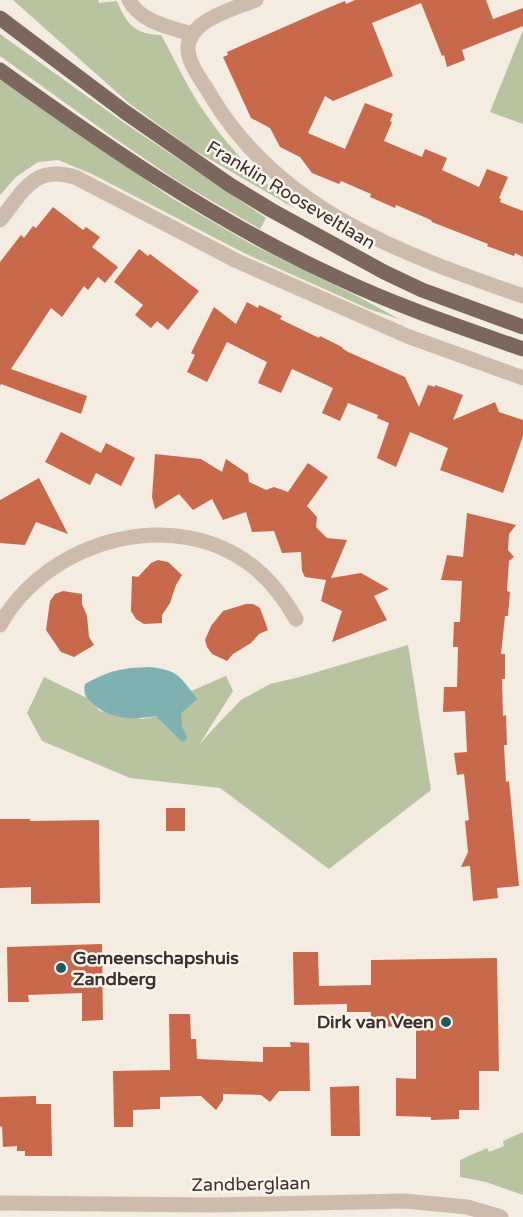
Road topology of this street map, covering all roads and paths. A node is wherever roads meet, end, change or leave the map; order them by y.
1 (129, 0) edge
2 (256, 0) edge
3 (0, 18) edge
4 (191, 34) junction
5 (0, 70) edge
6 (0, 220) edge
7 (523, 296) edge
8 (523, 327) edge
9 (523, 350) edge
10 (523, 378) edge
11 (296, 619) dead end
12 (0, 625) edge
13 (0, 1203) edge
14 (501, 1217) edge

1 - 4 street
2 - 4 street
3 - 8 main road, Franklin Rooseveltlaan
4 - 7 street, Franklin Rooseveltlaan
5 - 9 main road
6 - 10 street
11 - 12 street
13 - 14 street, Zandberglaan

